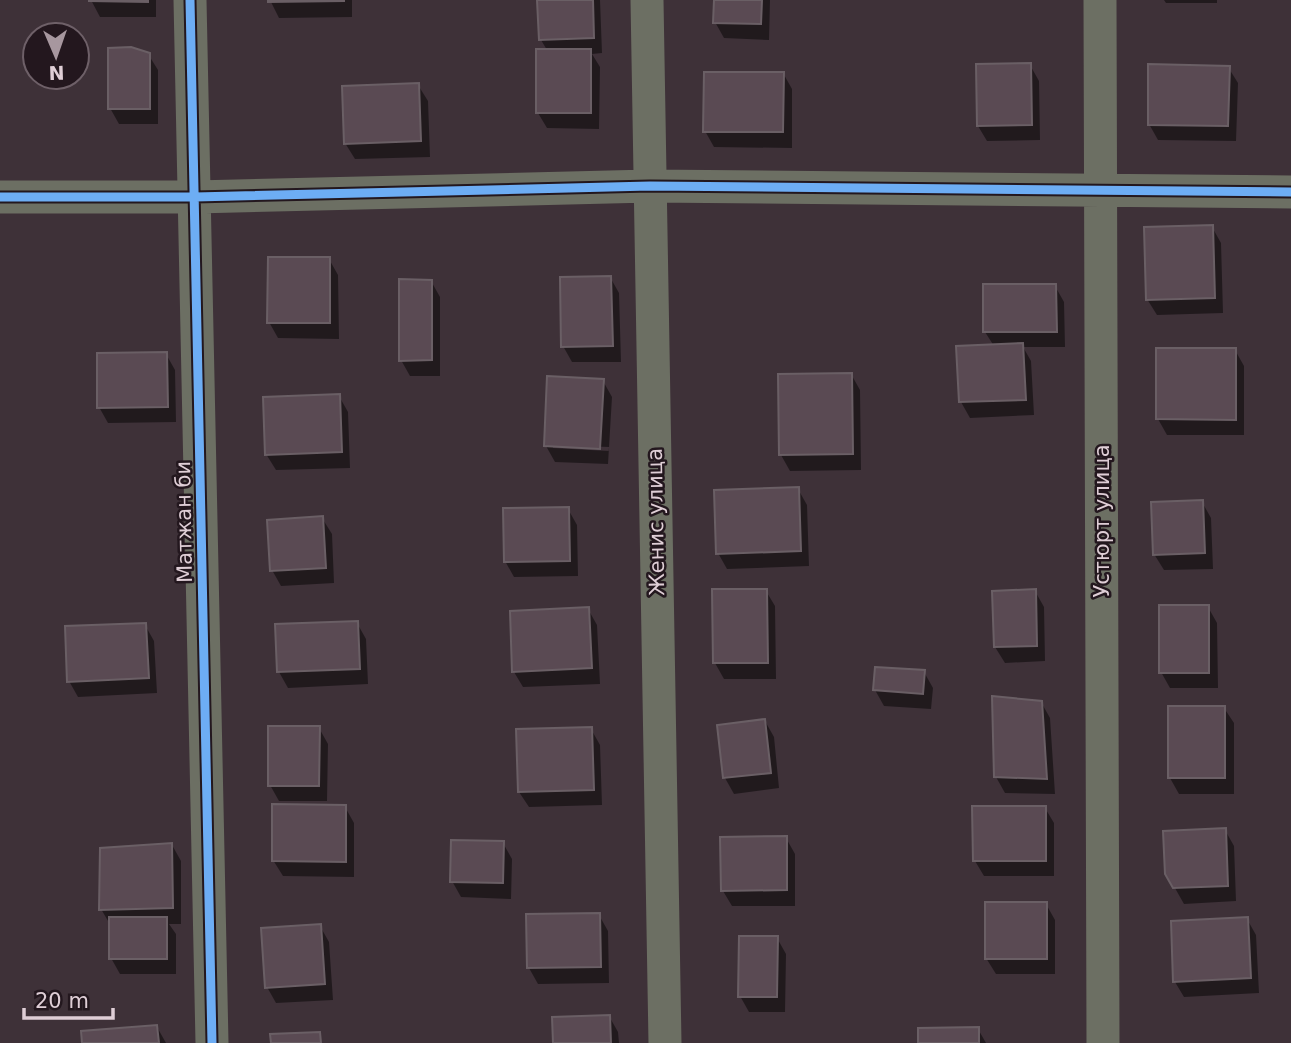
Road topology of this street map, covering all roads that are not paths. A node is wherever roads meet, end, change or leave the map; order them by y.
1 (190, 0) edge
2 (647, 0) edge
3 (1100, 0) edge
4 (650, 186) junction
5 (1101, 191) junction
6 (1291, 192) edge
7 (0, 197) edge
8 (195, 197) junction
9 (212, 1043) edge
10 (666, 1043) edge
11 (1103, 1043) edge

1 - 8 street, Матжан би
2 - 4 street, Женис улица
3 - 5 street, Устюрт улица
4 - 5 street
4 - 8 street
4 - 10 street, Женис улица
5 - 6 street
5 - 11 street, Устюрт улица
7 - 8 street
8 - 9 street, Матжан би

